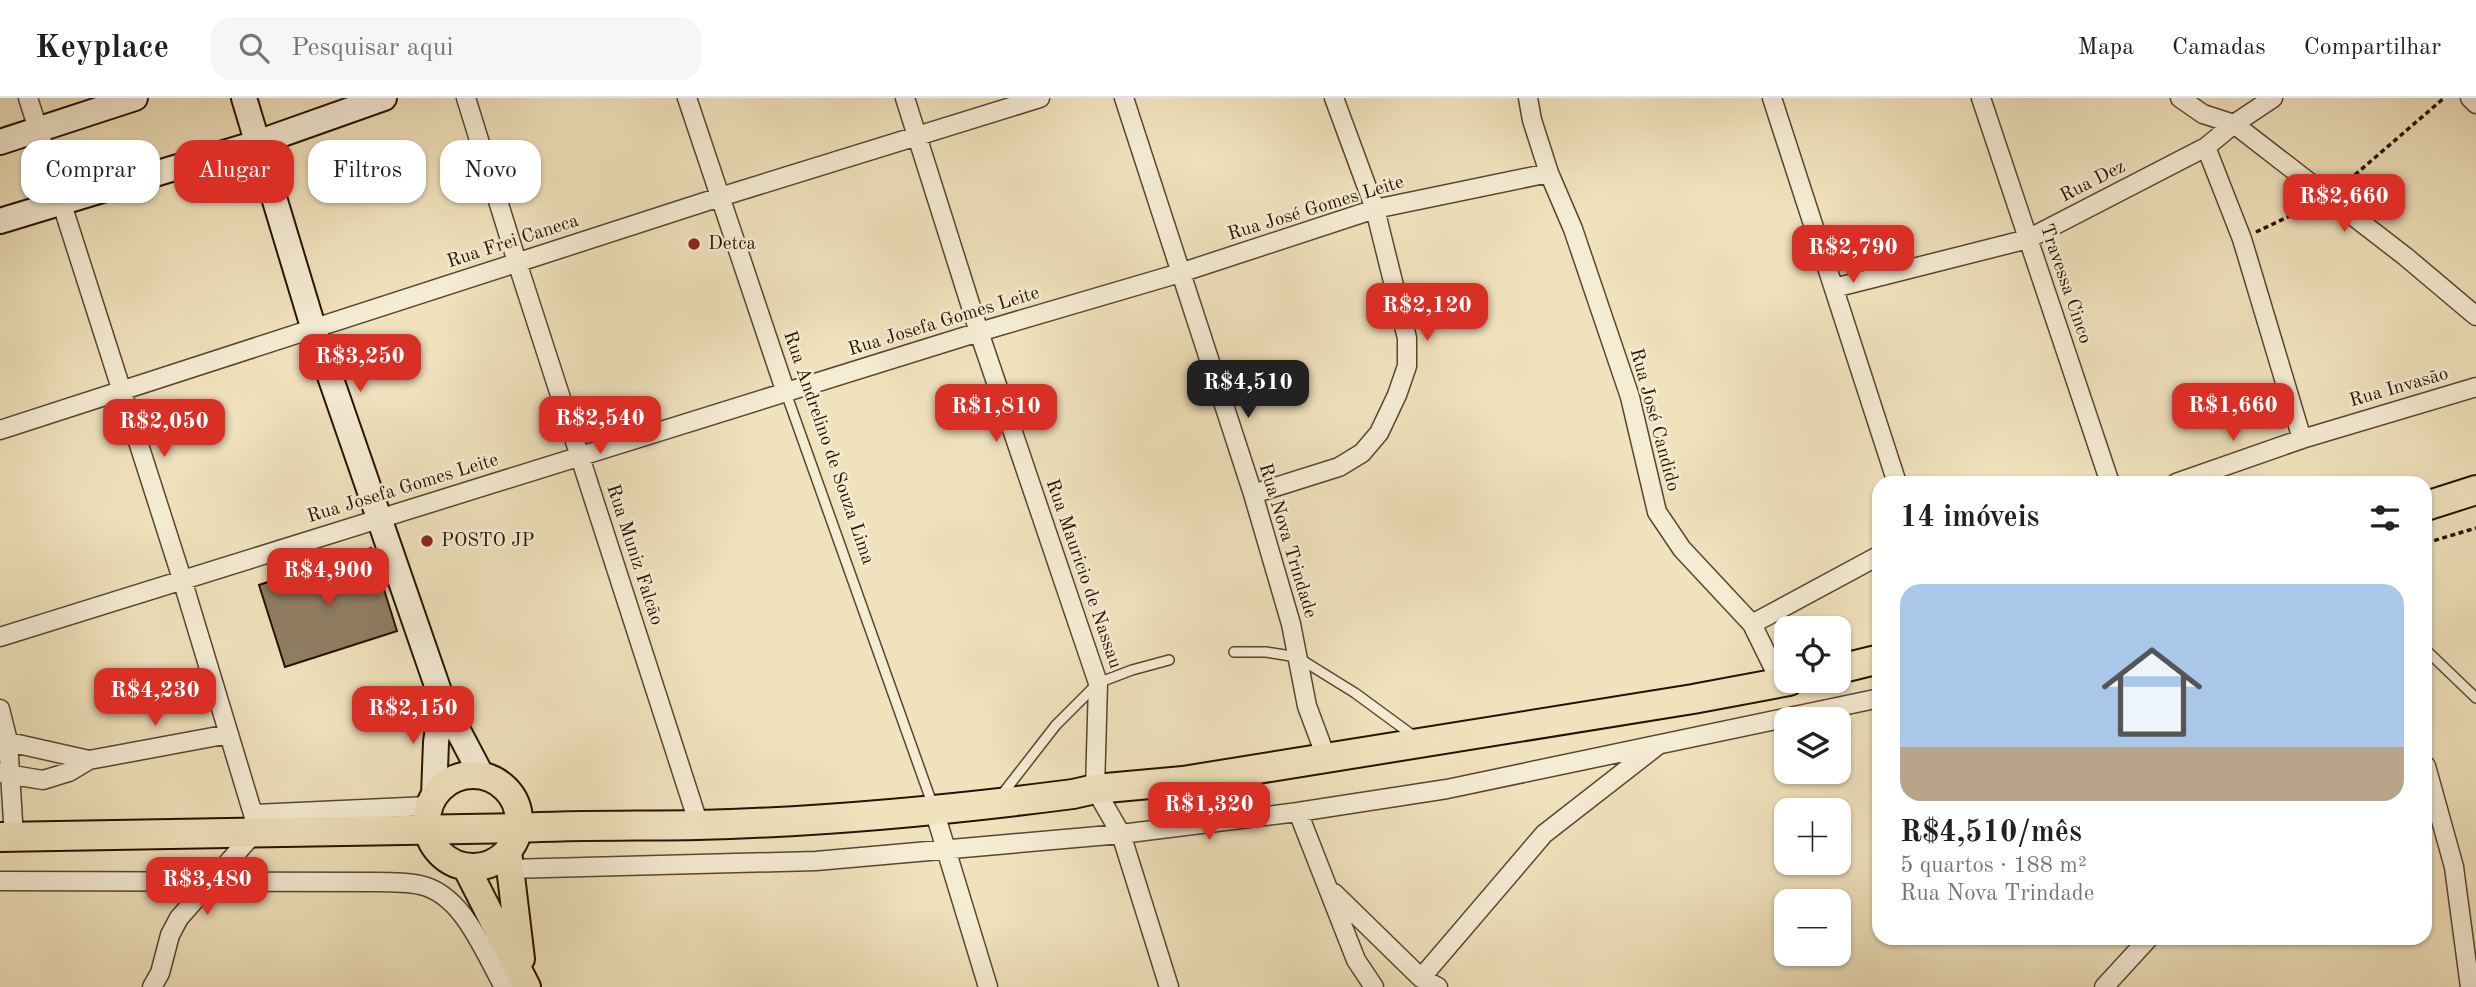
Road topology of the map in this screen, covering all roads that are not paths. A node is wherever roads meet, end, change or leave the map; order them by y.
1 (28, 98) edge
2 (135, 98) edge
3 (244, 98) edge
4 (384, 98) edge
5 (466, 98) edge
6 (687, 98) edge
7 (905, 98) edge
8 (1040, 98) edge
9 (1124, 98) edge
10 (1334, 98) edge
11 (1528, 98) edge
12 (1772, 98) edge
13 (1981, 98) edge
14 (2180, 98) edge
15 (2273, 98) edge
16 (2470, 98) edge
17 (2476, 104) edge
18 (2234, 124) junction
19 (38, 130) junction
20 (917, 137) junction
21 (41, 140) edge
22 (256, 140) edge
23 (265, 140) edge
24 (0, 142) edge
25 (2206, 147) junction
26 (1549, 173) junction
27 (720, 197) junction
28 (59, 203) edge
29 (62, 203) edge
30 (275, 203) edge
31 (1375, 209) junction
32 (0, 220) edge
33 (2028, 239) junction
34 (517, 262) junction
35 (1180, 273) junction
36 (1834, 288) junction
37 (2476, 316) edge
38 (314, 330) junction
39 (979, 332) junction
40 (2476, 387) edge
41 (122, 392) junction
42 (786, 393) junction
43 (0, 430) edge
44 (2302, 439) junction
45 (580, 456) junction
46 (1895, 476) edge
47 (2108, 476) edge
48 (2196, 476) edge
49 (2476, 490) edge
50 (1253, 494) junction
51 (2432, 504) edge
52 (379, 519) junction
53 (1872, 559) edge
54 (182, 579) junction
55 (1752, 624) junction
56 (0, 637) edge
57 (1234, 652) dead end
58 (2432, 656) edge
59 (1297, 657) junction
60 (1169, 660) dead end
61 (1872, 661) edge
62 (1774, 663) edge
63 (1851, 665) edge
64 (1098, 683) junction
65 (1774, 684) edge
66 (2476, 698) edge
67 (1872, 700) edge
68 (442, 701) junction
69 (0, 709) edge
70 (229, 734) junction
71 (4, 741) edge
72 (1422, 742) junction
73 (1661, 743) junction
74 (1326, 757) junction
75 (89, 760) junction
76 (4, 774) edge
77 (481, 776) junction
78 (2432, 788) edge
79 (1095, 789) junction
80 (994, 804) junction
81 (430, 810) junction
82 (934, 810) junction
83 (1298, 812) junction
84 (254, 823) junction
85 (699, 825) junction
86 (1121, 834) junction
87 (7, 837) edge
88 (947, 848) junction
89 (512, 850) junction
90 (466, 867) junction
91 (0, 881) edge
92 (213, 881) junction
93 (1328, 887) junction
94 (2143, 945) edge
95 (1421, 978) junction
96 (518, 984) edge
97 (2468, 986) edge
98 (152, 987) edge
99 (988, 987) edge
100 (1169, 987) edge
101 (1374, 987) edge
102 (1438, 987) edge
103 (2104, 987) edge

1 - 19 street
2 - 19 main road
3 - 22 main road
4 - 23 main road
5 - 34 street, Rua Muniz Falcão
6 - 27 street, Rua Andrelino de Souza Lima
7 - 20 street, Rua Mauricio de Nassau
8 - 20 street, Rua Frei Caneca
9 - 35 street, Rua Nova Trindade
10 - 31 street
11 - 26 street, Rua José Candido
12 - 36 street
13 - 33 street, Travessa Cinco
14 - 18 street
15 - 18 street
16 - 17 street
18 - 25 street
18 - 37 street
19 - 21 street
19 - 24 main road
20 - 27 street, Rua Frei Caneca
20 - 39 street, Rua Mauricio de Nassau
25 - 33 street, Rua Dez
25 - 44 street
26 - 31 street, Rua José Gomes Leite
26 - 55 street, Rua José Candido
27 - 34 street, Rua Frei Caneca
27 - 42 street, Rua Andrelino de Souza Lima
28 - 32 main road
29 - 41 street
30 - 38 main road
31 - 35 street, Rua José Gomes Leite
31 - 50 street
33 - 36 street, Rua Dez
33 - 47 street, Travessa Cinco
34 - 38 street, Rua Frei Caneca
34 - 45 street, Rua Muniz Falcão
35 - 39 street, Rua Josefa Gomes Leite
35 - 50 street, Rua Nova Trindade
36 - 46 street
38 - 41 street, Rua Frei Caneca
38 - 52 main road
39 - 42 street, Rua Josefa Gomes Leite
39 - 64 street, Rua Mauricio de Nassau
40 - 44 street, Rua Invasão
41 - 43 street, Rua Frei Caneca
41 - 54 street
42 - 45 street, Rua Josefa Gomes Leite
42 - 82 lane, Rua Andrelino de Souza Lima
44 - 48 street, Rua Invasão
45 - 52 street, Rua Josefa Gomes Leite
45 - 85 street, Rua Muniz Falcão
49 - 51 highway
50 - 59 street, Rua Nova Trindade
52 - 54 street, Rua Josefa Gomes Leite
52 - 68 main road
53 - 55 street
54 - 56 street, Rua Josefa Gomes Leite
54 - 70 street
55 - 62 street, Rua José Candido
57 - 59 lane
58 - 66 lane
59 - 72 lane
59 - 74 street, Rua Nova Trindade
60 - 64 lane
61 - 63 highway
64 - 79 street, Rua Mauricio de Nassau
64 - 80 lane
65 - 72 highway
67 - 73 street
68 - 77 main road
68 - 81 main road
69 - 71 street
70 - 75 street
70 - 84 street
71 - 75 street
71 - 76 street
72 - 74 highway
73 - 83 street
73 - 95 street
74 - 79 highway
75 - 76 street
76 - 87 street
77 - 81 main road
77 - 89 main road
78 - 97 street
79 - 80 highway
79 - 86 street
80 - 82 highway
81 - 84 highway
81 - 89 highway
81 - 90 main road
82 - 85 highway
82 - 88 street
83 - 86 street
83 - 93 street
84 - 87 highway
84 - 92 street
85 - 89 highway
86 - 88 street
86 - 100 street
88 - 89 street
88 - 99 street
89 - 90 main road
89 - 96 main road
90 - 96 main road
91 - 92 street
92 - 96 street
92 - 98 street
93 - 95 street
93 - 101 street
94 - 103 street
95 - 102 street

